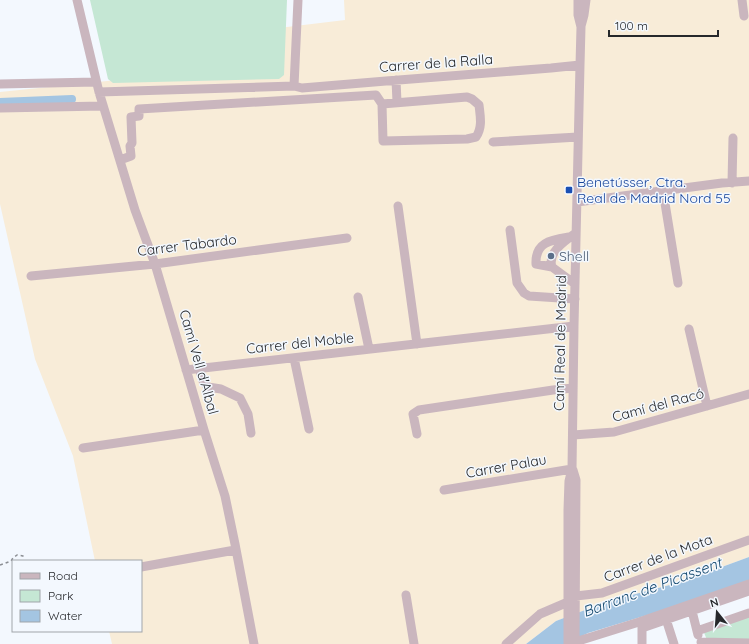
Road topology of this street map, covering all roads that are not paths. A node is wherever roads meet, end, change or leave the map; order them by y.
1 (77, 0) edge
2 (298, 0) edge
3 (578, 0) edge
4 (586, 0) edge
5 (742, 0) edge
6 (744, 16) dead end
7 (580, 27) junction
8 (580, 65) junction
9 (396, 80) junction
10 (96, 82) junction
11 (0, 84) edge
12 (294, 86) junction
13 (99, 92) junction
14 (397, 102) junction
15 (382, 104) junction
16 (103, 106) junction
17 (0, 108) edge
18 (578, 137) junction
19 (733, 138) dead end
20 (493, 142) dead end
21 (120, 160) junction
22 (749, 181) edge
23 (732, 183) junction
24 (663, 191) junction
25 (577, 202) junction
26 (398, 206) dead end
27 (510, 230) dead end
28 (573, 235) junction
29 (347, 238) dead end
30 (155, 264) junction
31 (552, 267) junction
32 (31, 276) dead end
33 (678, 283) dead end
34 (575, 284) junction
35 (358, 297) dead end
36 (575, 299) junction
37 (574, 326) junction
38 (689, 329) dead end
39 (417, 344) junction
40 (369, 349) junction
41 (294, 358) junction
42 (199, 368) junction
43 (186, 370) junction
44 (573, 388) junction
45 (749, 394) edge
46 (707, 406) junction
47 (310, 429) dead end
48 (204, 430) junction
49 (252, 433) dead end
50 (417, 434) dead end
51 (573, 435) junction
52 (84, 448) dead end
53 (572, 469) junction
54 (444, 490) dead end
55 (749, 540) edge
56 (235, 550) junction
57 (142, 567) edge
58 (749, 584) edge
59 (749, 591) edge
60 (406, 595) dead end
61 (572, 604) junction
62 (692, 611) junction
63 (749, 613) edge
64 (666, 619) junction
65 (697, 631) junction
66 (573, 643) edge
67 (701, 643) edge
68 (749, 643) edge
69 (254, 644) edge
70 (414, 644) edge
71 (506, 644) edge
72 (642, 644) edge
73 (674, 644) edge

1 - 10 street, Camí Vell d'Albal
2 - 12 street
3 - 7 street, Camí Real de Madrid
4 - 7 street, Camí Real de Madrid
5 - 6 street
7 - 8 street, Camí Real de Madrid
8 - 9 street, Carrer de la Ralla
8 - 18 street, Camí Real de Madrid
9 - 12 street, Carrer de la Ralla
9 - 14 street
10 - 11 street
10 - 13 street, Camí Vell d'Albal
12 - 13 street, Carrer de la Ralla
13 - 16 street, Camí Vell d'Albal
14 - 15 street
14 - 15 street
15 - 21 street
16 - 17 street
16 - 21 street, Camí Vell d'Albal
18 - 20 street
18 - 25 street, Camí Real de Madrid
19 - 23 street
21 - 30 street, Camí Vell d'Albal
22 - 23 street
23 - 24 street
24 - 25 street
24 - 33 street
25 - 28 street, Camí Real de Madrid
26 - 39 street
27 - 36 street
28 - 31 street
28 - 31 street
28 - 34 street, Camí Real de Madrid
29 - 30 street, Carrer Tabardo
30 - 32 street, Carrer Tabardo
30 - 43 street, Camí Vell d'Albal
31 - 34 street
34 - 36 street, Camí Real de Madrid
35 - 40 street
36 - 37 street, Camí Real de Madrid
37 - 39 street, Carrer del Moble
37 - 44 street, Camí Real de Madrid
38 - 46 street
39 - 40 street, Carrer del Moble
40 - 41 street, Carrer del Moble
41 - 42 street, Carrer del Moble
41 - 47 street
42 - 43 street, Carrer del Moble
42 - 49 street
43 - 48 street, Camí Vell d'Albal
44 - 50 street
44 - 51 street, Camí Real de Madrid
45 - 46 street, Camí del Racó
46 - 51 street, Camí del Racó
48 - 52 street
48 - 56 street, Camí Vell d'Albal
51 - 53 street, Camí Real de Madrid
53 - 54 street, Carrer Palau
53 - 61 street, Camí Real de Madrid
53 - 61 street, Camí Real de Madrid
55 - 61 street, Carrer de la Mota
56 - 57 street
56 - 69 street, Camí Vell d'Albal
58 - 66 street
59 - 62 street
60 - 70 street
61 - 66 street
61 - 71 street, Carrer de la Mota
62 - 64 street
62 - 65 street
63 - 65 street
64 - 72 street
64 - 73 street
65 - 67 street
67 - 68 street

